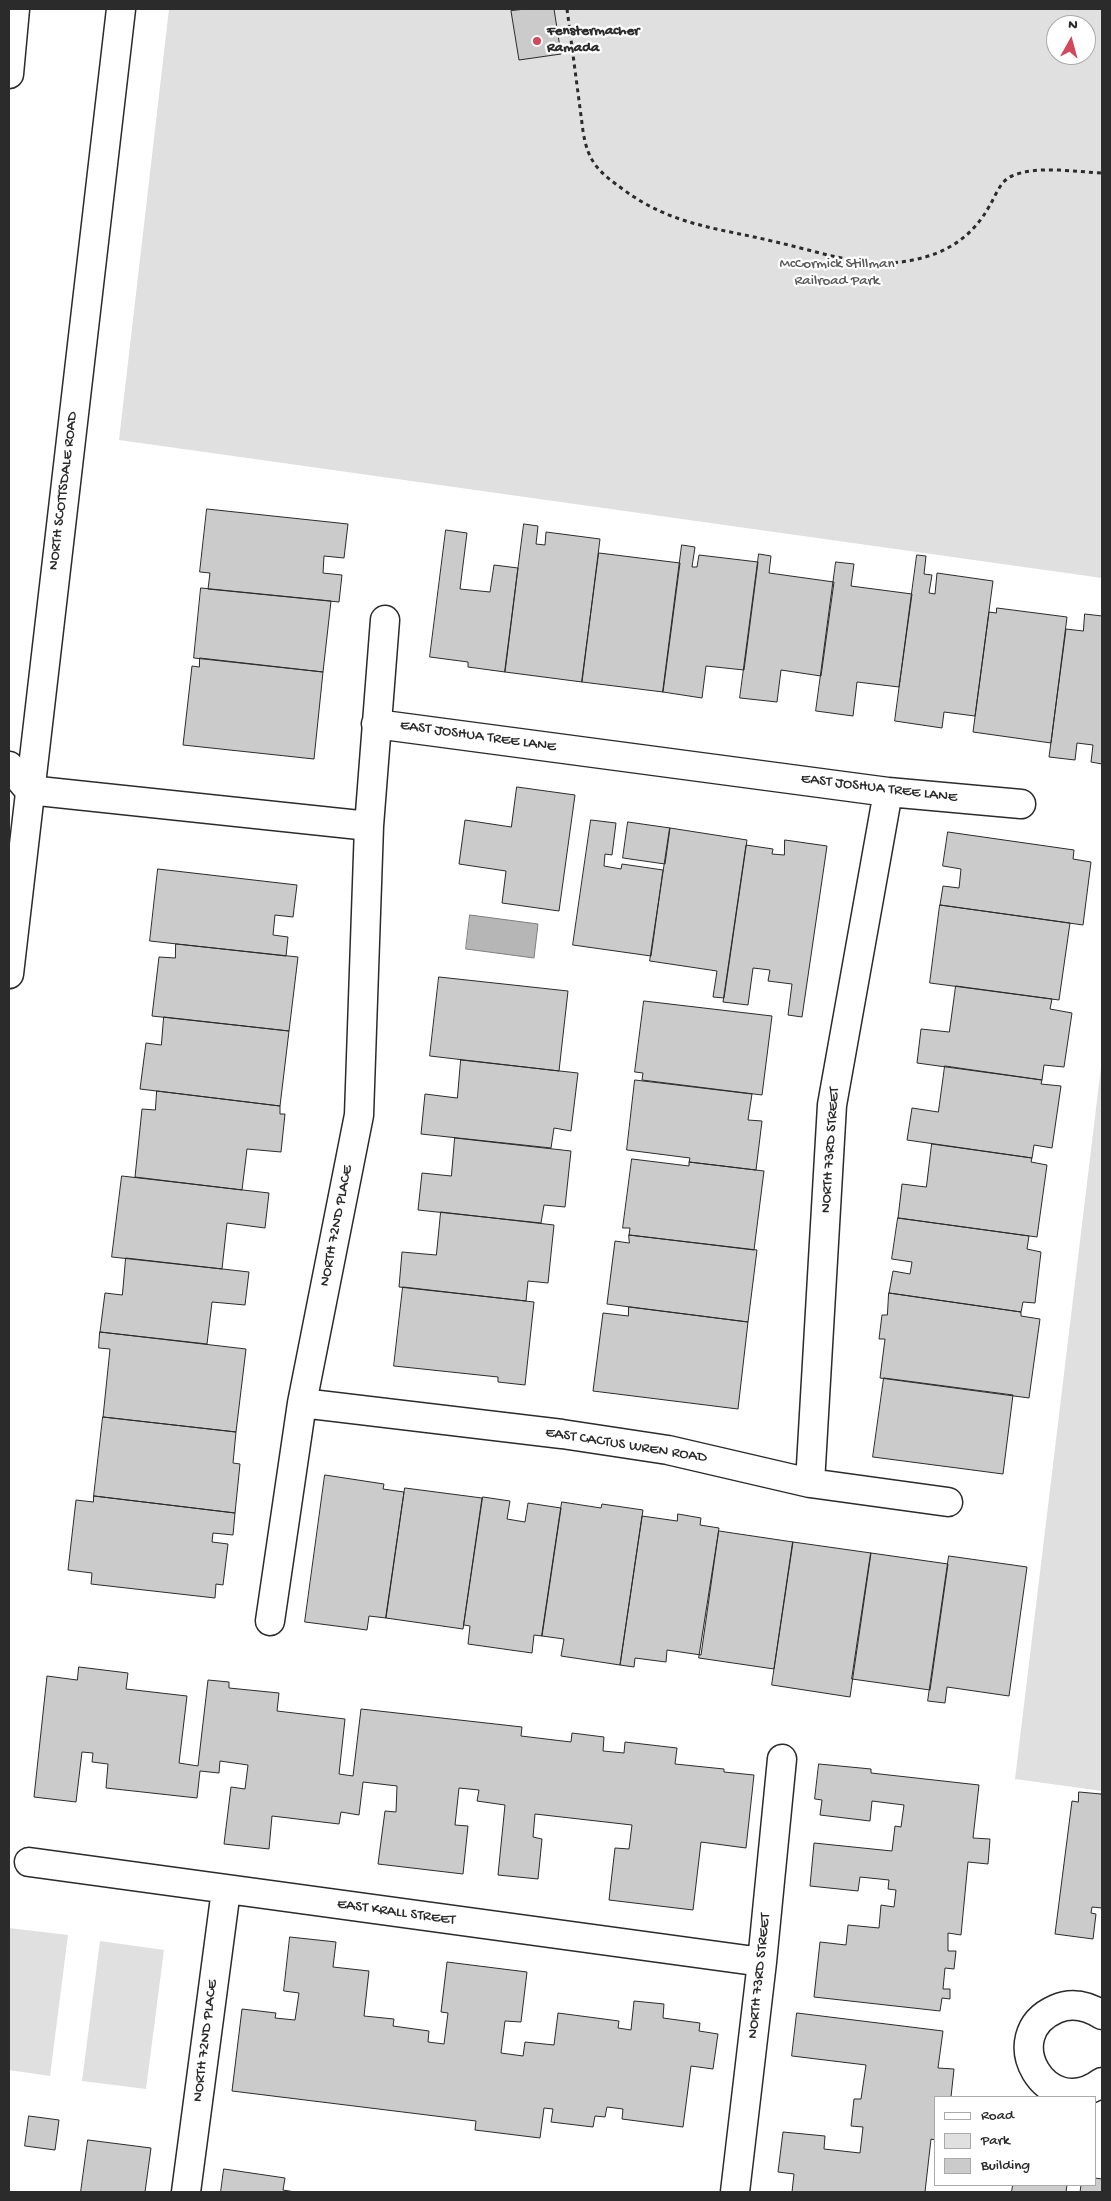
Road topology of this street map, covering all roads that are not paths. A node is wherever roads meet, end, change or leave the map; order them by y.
1 (15, 9) edge
2 (121, 9) edge
3 (9, 74) edge
4 (385, 620) dead end
5 (376, 724) junction
6 (9, 766) edge
7 (888, 792) junction
8 (19, 798) edge
9 (1021, 804) dead end
10 (369, 826) junction
11 (9, 974) edge
12 (302, 1403) junction
13 (810, 1483) junction
14 (948, 1502) dead end
15 (270, 1621) dead end
16 (782, 1759) dead end
17 (29, 1862) dead end
18 (226, 1890) junction
19 (762, 1962) junction
20 (1102, 2016) edge
21 (1102, 2082) edge
22 (186, 2192) edge
23 (735, 2192) edge

1 - 3 street
2 - 8 street, NORTH SCOTTSDALE ROAD
4 - 5 street
5 - 7 street, EAST JOSHUA TREE LANE
5 - 10 street
6 - 8 street
7 - 9 street, EAST JOSHUA TREE LANE
7 - 13 street, NORTH 73RD STREET
8 - 10 street
8 - 11 street, NORTH SCOTTSDALE ROAD
10 - 12 street, NORTH 72ND PLACE
12 - 13 street, EAST CACTUS WREN ROAD
12 - 15 street, NORTH 72ND PLACE
13 - 14 street, EAST CACTUS WREN ROAD
16 - 19 street, NORTH 73RD STREET
17 - 18 street, EAST KRALL STREET
18 - 19 street, EAST KRALL STREET
18 - 22 street, NORTH 72ND PLACE
19 - 23 street, NORTH 73RD STREET
20 - 21 street

